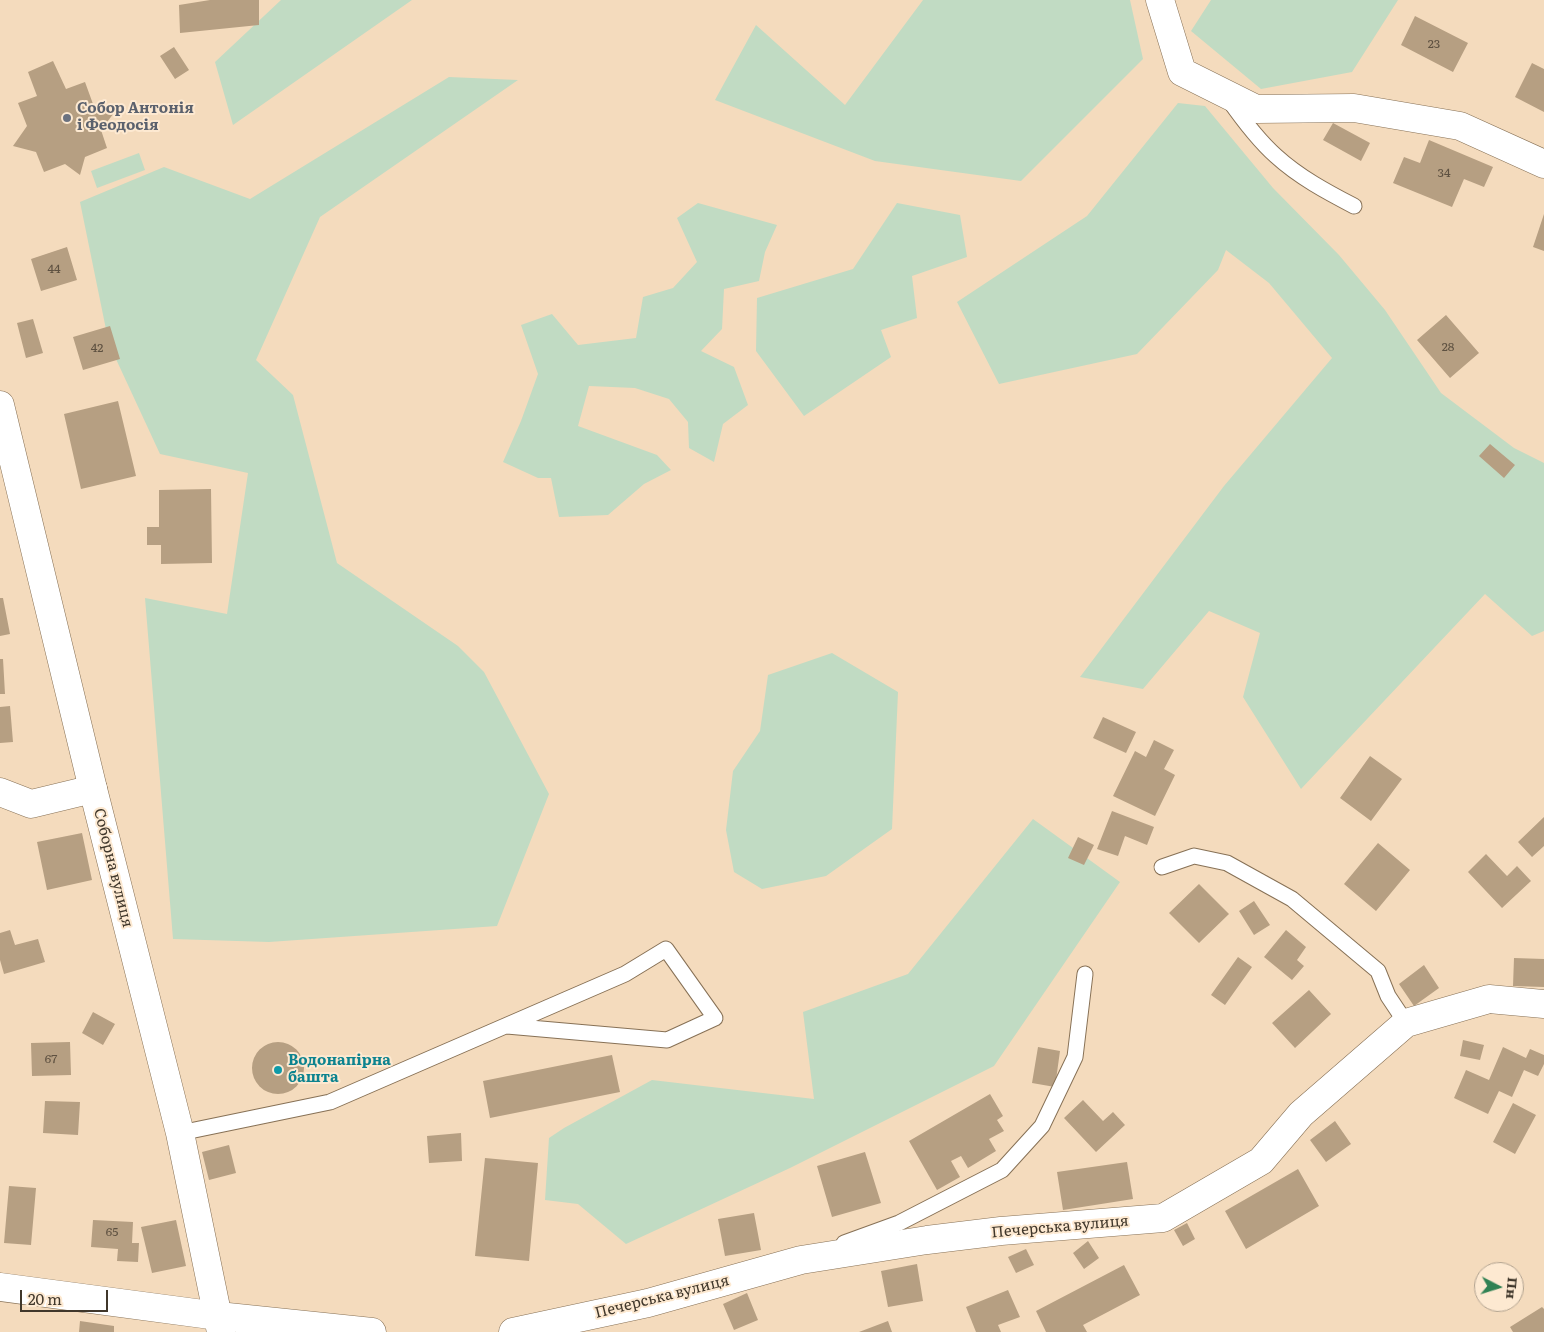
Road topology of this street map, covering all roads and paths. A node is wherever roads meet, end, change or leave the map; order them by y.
1 (1160, 0) edge
2 (1224, 93) junction
3 (1544, 164) edge
4 (1354, 206) dead end
5 (0, 405) edge
6 (93, 789) junction
7 (0, 792) edge
8 (1162, 867) dead end
9 (1085, 974) dead end
10 (1544, 1004) edge
11 (1406, 1023) junction
12 (506, 1026) junction
13 (180, 1133) junction
14 (801, 1260) junction
15 (0, 1287) edge
16 (219, 1324) edge
17 (372, 1332) edge
18 (513, 1332) edge

1 - 2 street
2 - 3 street
2 - 4 lane
5 - 6 street, Соборна вулиця
6 - 7 street
6 - 13 street, Соборна вулиця
8 - 11 lane
9 - 14 lane
10 - 11 street, Печерська вулиця
11 - 14 street, Печерська вулиця
12 - 12 lane
12 - 13 lane
13 - 16 street, Соборна вулиця
14 - 18 street, Печерська вулиця
15 - 16 street
16 - 17 street

